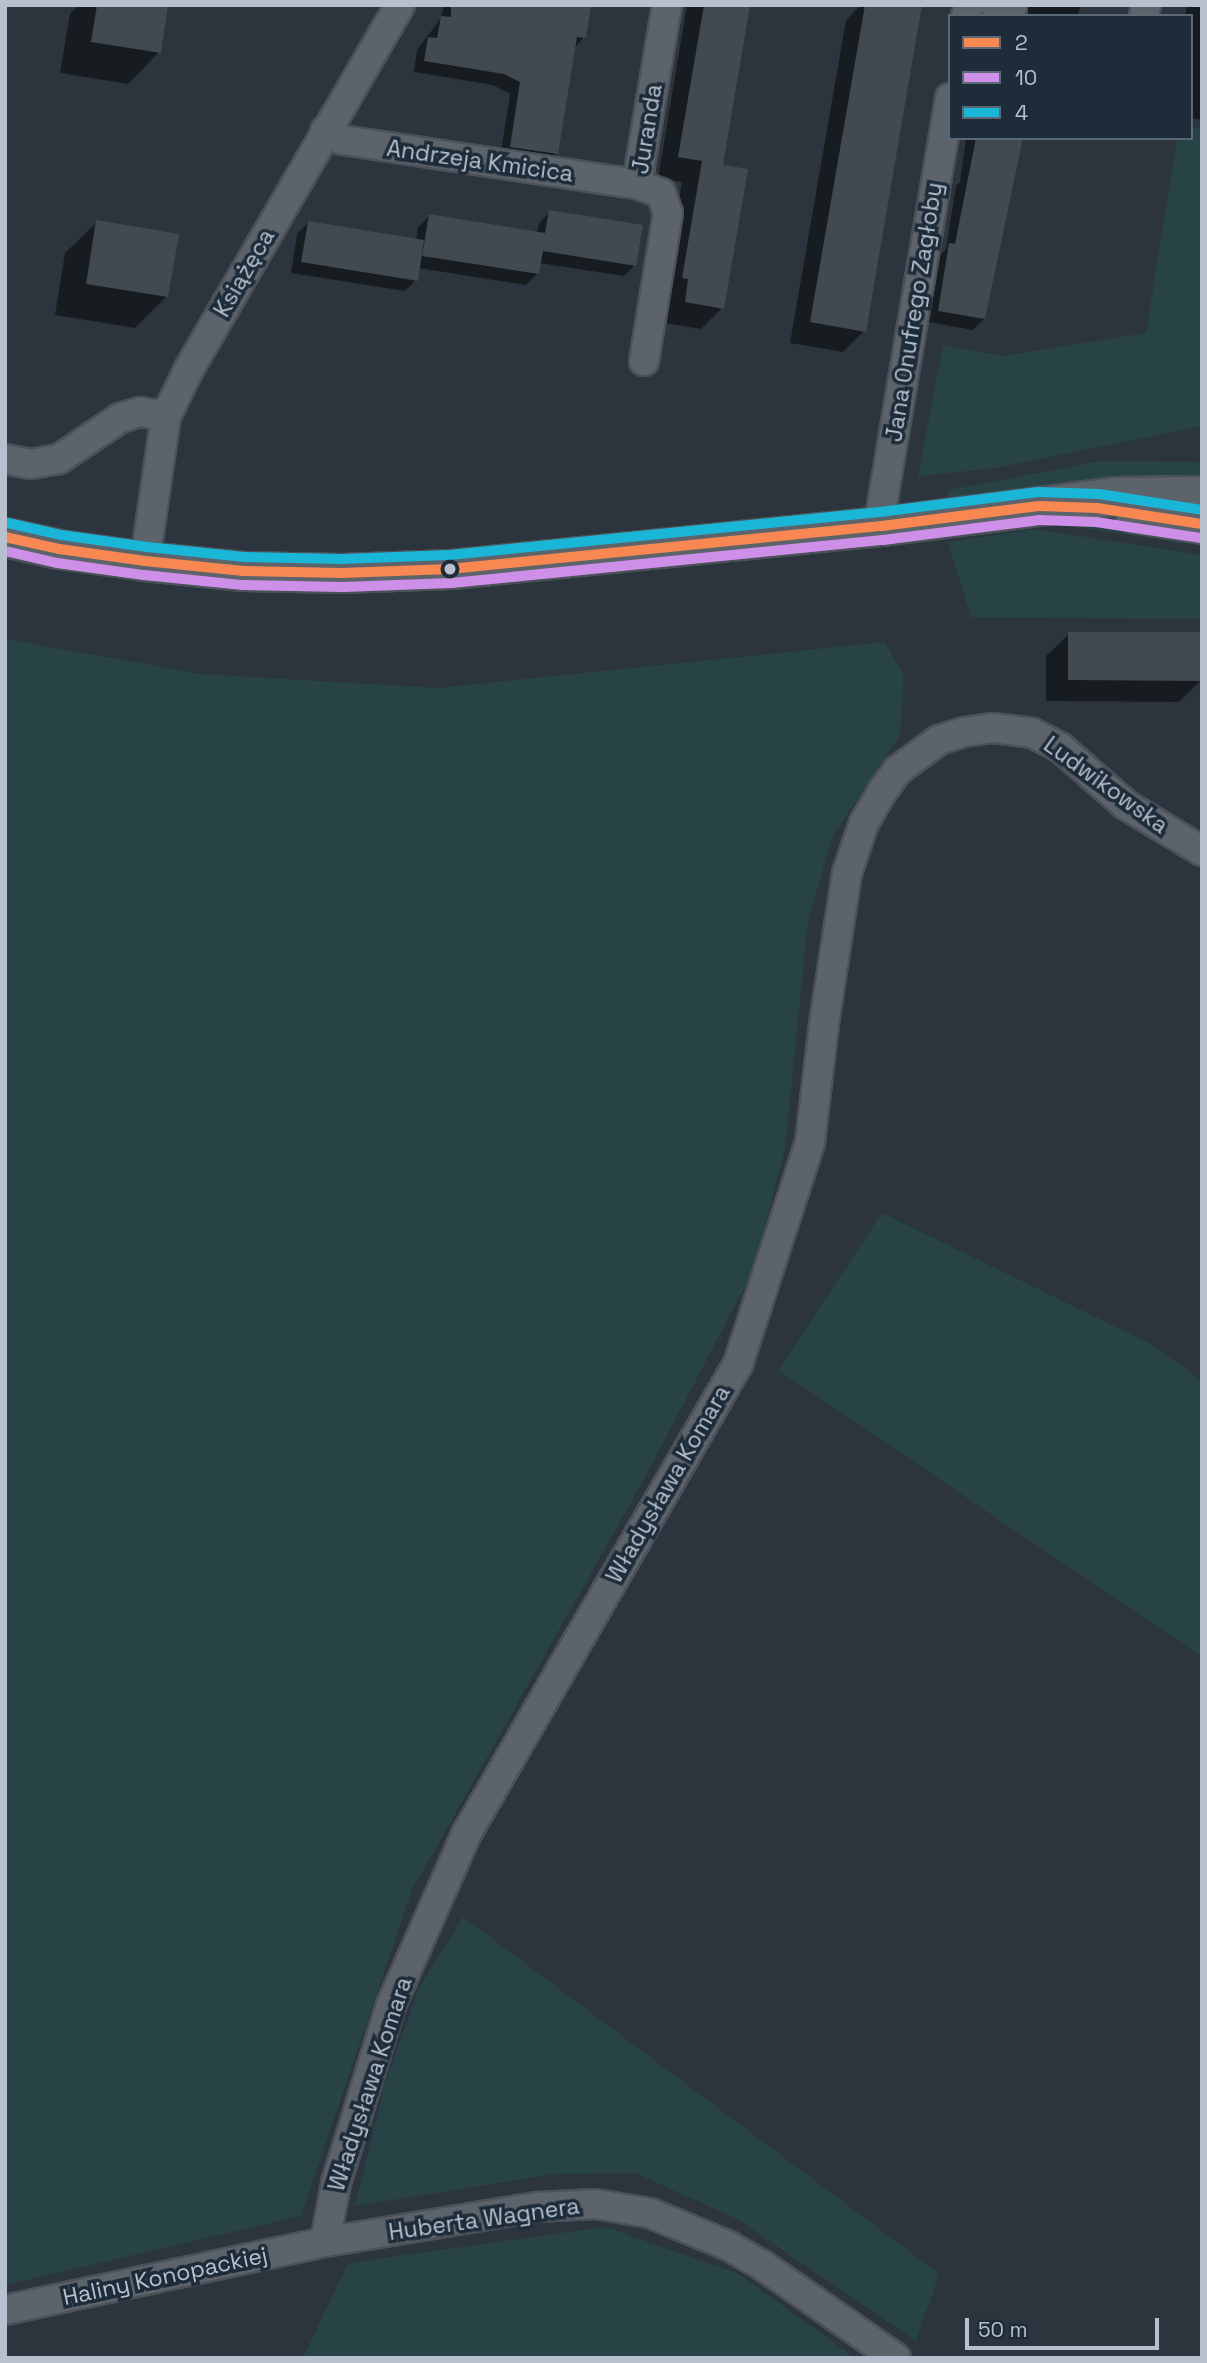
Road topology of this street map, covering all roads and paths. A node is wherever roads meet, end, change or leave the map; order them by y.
1 (400, 5) edge
2 (667, 5) edge
3 (995, 5) edge
4 (1012, 5) edge
5 (948, 110) edge
6 (326, 131) junction
7 (637, 184) junction
8 (645, 361) dead end
9 (166, 416) junction
10 (5, 459) edge
11 (1202, 495) edge
12 (1039, 506) junction
13 (1202, 524) edge
14 (882, 526) junction
15 (5, 537) edge
16 (145, 561) junction
17 (964, 732) joint
18 (1202, 851) edge
19 (325, 2242) junction
20 (5, 2310) edge
21 (896, 2358) edge

1 - 6 street, Książęca
2 - 7 street, Juranda
3 - 4 street
5 - 14 street, Jana Onufrego Zagłoby
6 - 7 street, Andrzeja Kmicica
6 - 9 street, Książęca
7 - 8 street, Juranda
9 - 10 street
9 - 16 street, Książęca
11 - 12 street
12 - 13 street
12 - 14 street
14 - 16 street
15 - 16 street
17 - 18 street, Ludwikowska
17 - 19 street, Władysława Komara
19 - 20 street, Haliny Konopackiej
19 - 21 street, Huberta Wagnera

